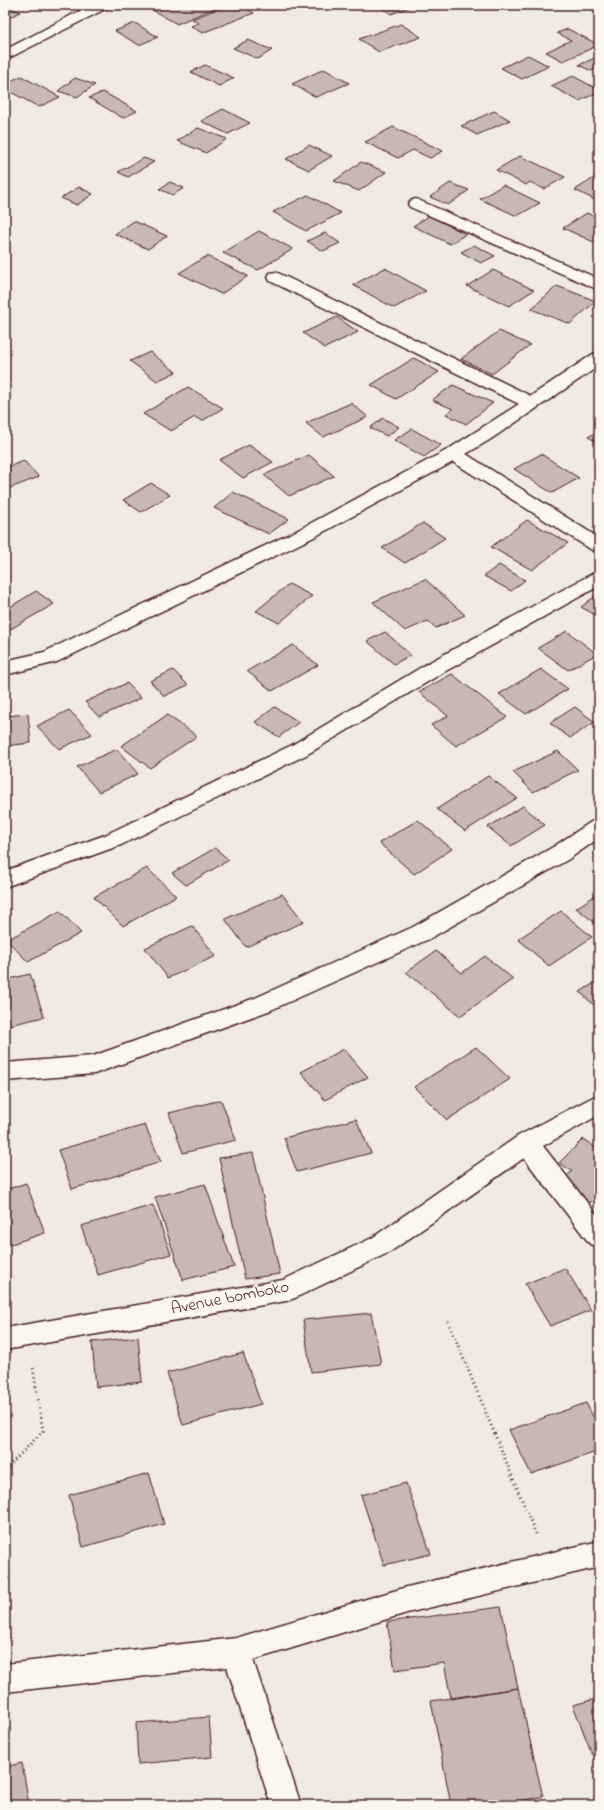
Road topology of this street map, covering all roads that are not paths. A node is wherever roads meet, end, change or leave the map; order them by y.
1 (102, 5) edge
2 (5, 56) edge
3 (416, 204) dead end
4 (276, 278) dead end
5 (599, 285) edge
6 (599, 358) edge
7 (531, 403) junction
8 (452, 454) junction
9 (599, 546) edge
10 (599, 578) edge
11 (5, 668) edge
12 (599, 827) edge
13 (5, 879) edge
14 (5, 1072) edge
15 (599, 1104) edge
16 (527, 1142) junction
17 (599, 1237) edge
18 (16, 1337) edge
19 (599, 1554) edge
20 (236, 1652) junction
21 (5, 1678) edge
22 (286, 1805) edge

1 - 2 street
3 - 5 street
4 - 7 street
6 - 7 street
7 - 8 street
8 - 9 street
8 - 11 street
10 - 13 street
12 - 14 street
15 - 16 street, Avenue bomboko
16 - 17 street
16 - 18 street, Avenue bomboko
19 - 20 street
20 - 21 street
20 - 22 street

